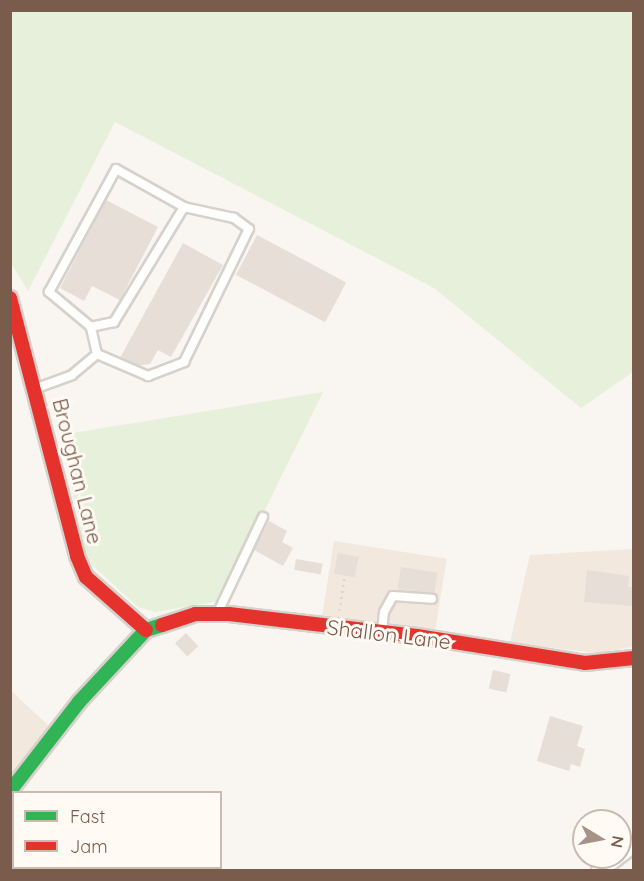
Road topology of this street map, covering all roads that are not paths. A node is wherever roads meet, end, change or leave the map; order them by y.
1 (183, 207) junction
2 (10, 298) edge
3 (91, 327) junction
4 (97, 354) junction
5 (36, 389) junction
6 (263, 517) dead end
7 (432, 599) dead end
8 (218, 614) junction
9 (146, 630) junction
10 (382, 632) junction
11 (633, 658) edge
12 (10, 791) edge

1 - 3 lane
1 - 3 lane
1 - 4 lane
2 - 5 street, Broughan Lane
3 - 4 lane
4 - 5 lane
5 - 9 street, Broughan Lane
6 - 8 lane
7 - 10 lane
8 - 9 street, Shallon Lane
8 - 10 street, Shallon Lane
9 - 12 street
10 - 11 street, Shallon Lane

